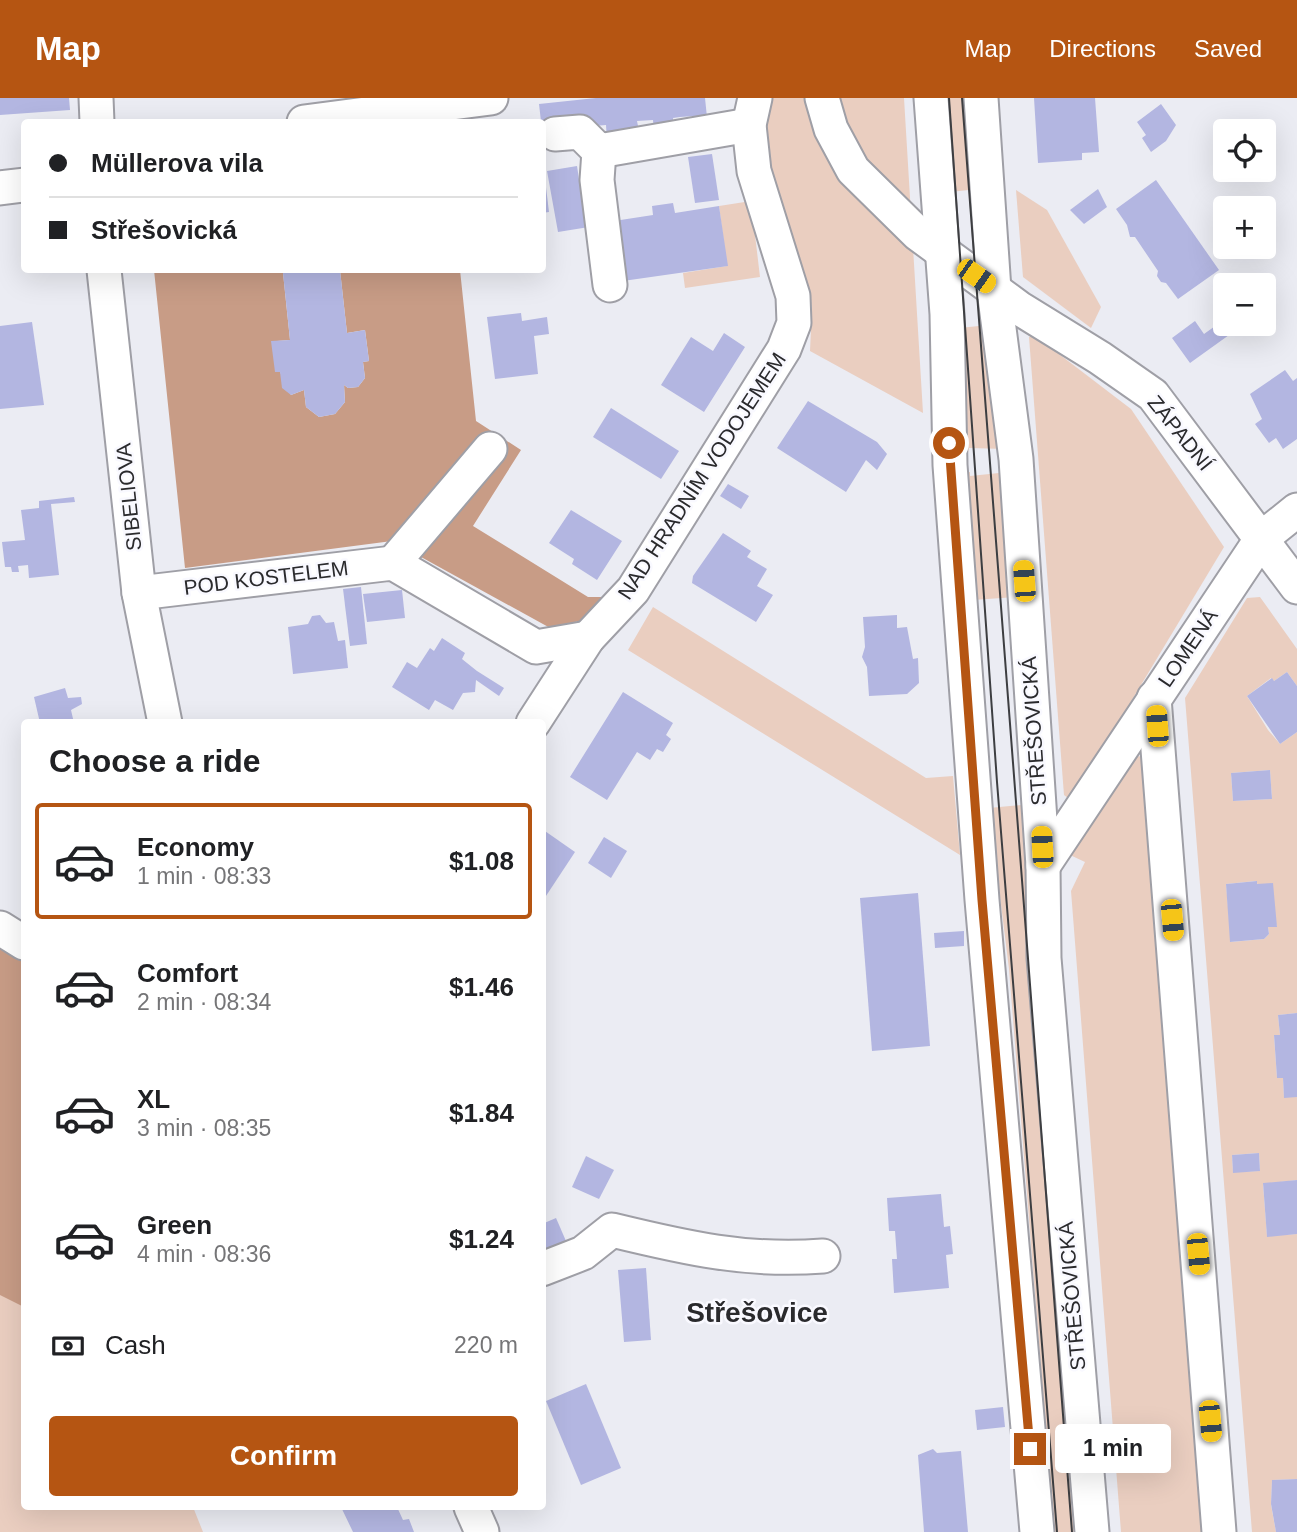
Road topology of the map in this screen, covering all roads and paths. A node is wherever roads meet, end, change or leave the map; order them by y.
1 (96, 98) edge
2 (491, 98) edge
3 (822, 98) edge
4 (931, 98) edge
5 (981, 98) edge
6 (436, 101) edge
7 (752, 111) edge
8 (97, 119) edge
9 (323, 119) edge
10 (555, 134) dead end
11 (599, 151) junction
12 (21, 185) edge
13 (0, 188) edge
14 (944, 255) junction
15 (104, 273) edge
16 (610, 285) dead end
17 (994, 289) junction
18 (490, 449) dead end
19 (1297, 510) edge
20 (1262, 538) junction
21 (393, 563) junction
22 (1297, 587) edge
23 (139, 593) junction
24 (588, 638) junction
25 (1154, 698) junction
26 (164, 719) edge
27 (537, 719) edge
28 (1043, 866) junction
29 (0, 928) edge
30 (21, 941) edge
31 (823, 1256) dead end
32 (546, 1267) edge
33 (472, 1510) edge
34 (482, 1532) edge
35 (1037, 1532) edge
36 (1092, 1532) edge
37 (1219, 1532) edge

1 - 8 street
2 - 6 street
3 - 14 street
4 - 14 street
5 - 17 street, STŘEŠOVICKÁ
6 - 9 street
7 - 11 street, NAD HRADNÍM VODOJEMEM
7 - 24 street, NAD HRADNÍM VODOJEMEM
10 - 11 street
11 - 16 street
12 - 13 street
14 - 17 street, ZÁPADNÍ
14 - 35 street
15 - 23 street, SIBELIOVA
17 - 20 street, ZÁPADNÍ
17 - 28 street, STŘEŠOVICKÁ
18 - 21 street
19 - 20 street, LOMENÁ
20 - 22 street, ZÁPADNÍ
20 - 25 street, LOMENÁ
21 - 23 street, POD KOSTELEM
21 - 24 street
23 - 26 street, SIBELIOVA
24 - 27 street, NAD HRADNÍM VODOJEMEM
25 - 28 street, LOMENÁ
25 - 37 street
28 - 36 street, STŘEŠOVICKÁ
29 - 30 street
31 - 32 street
33 - 34 street

